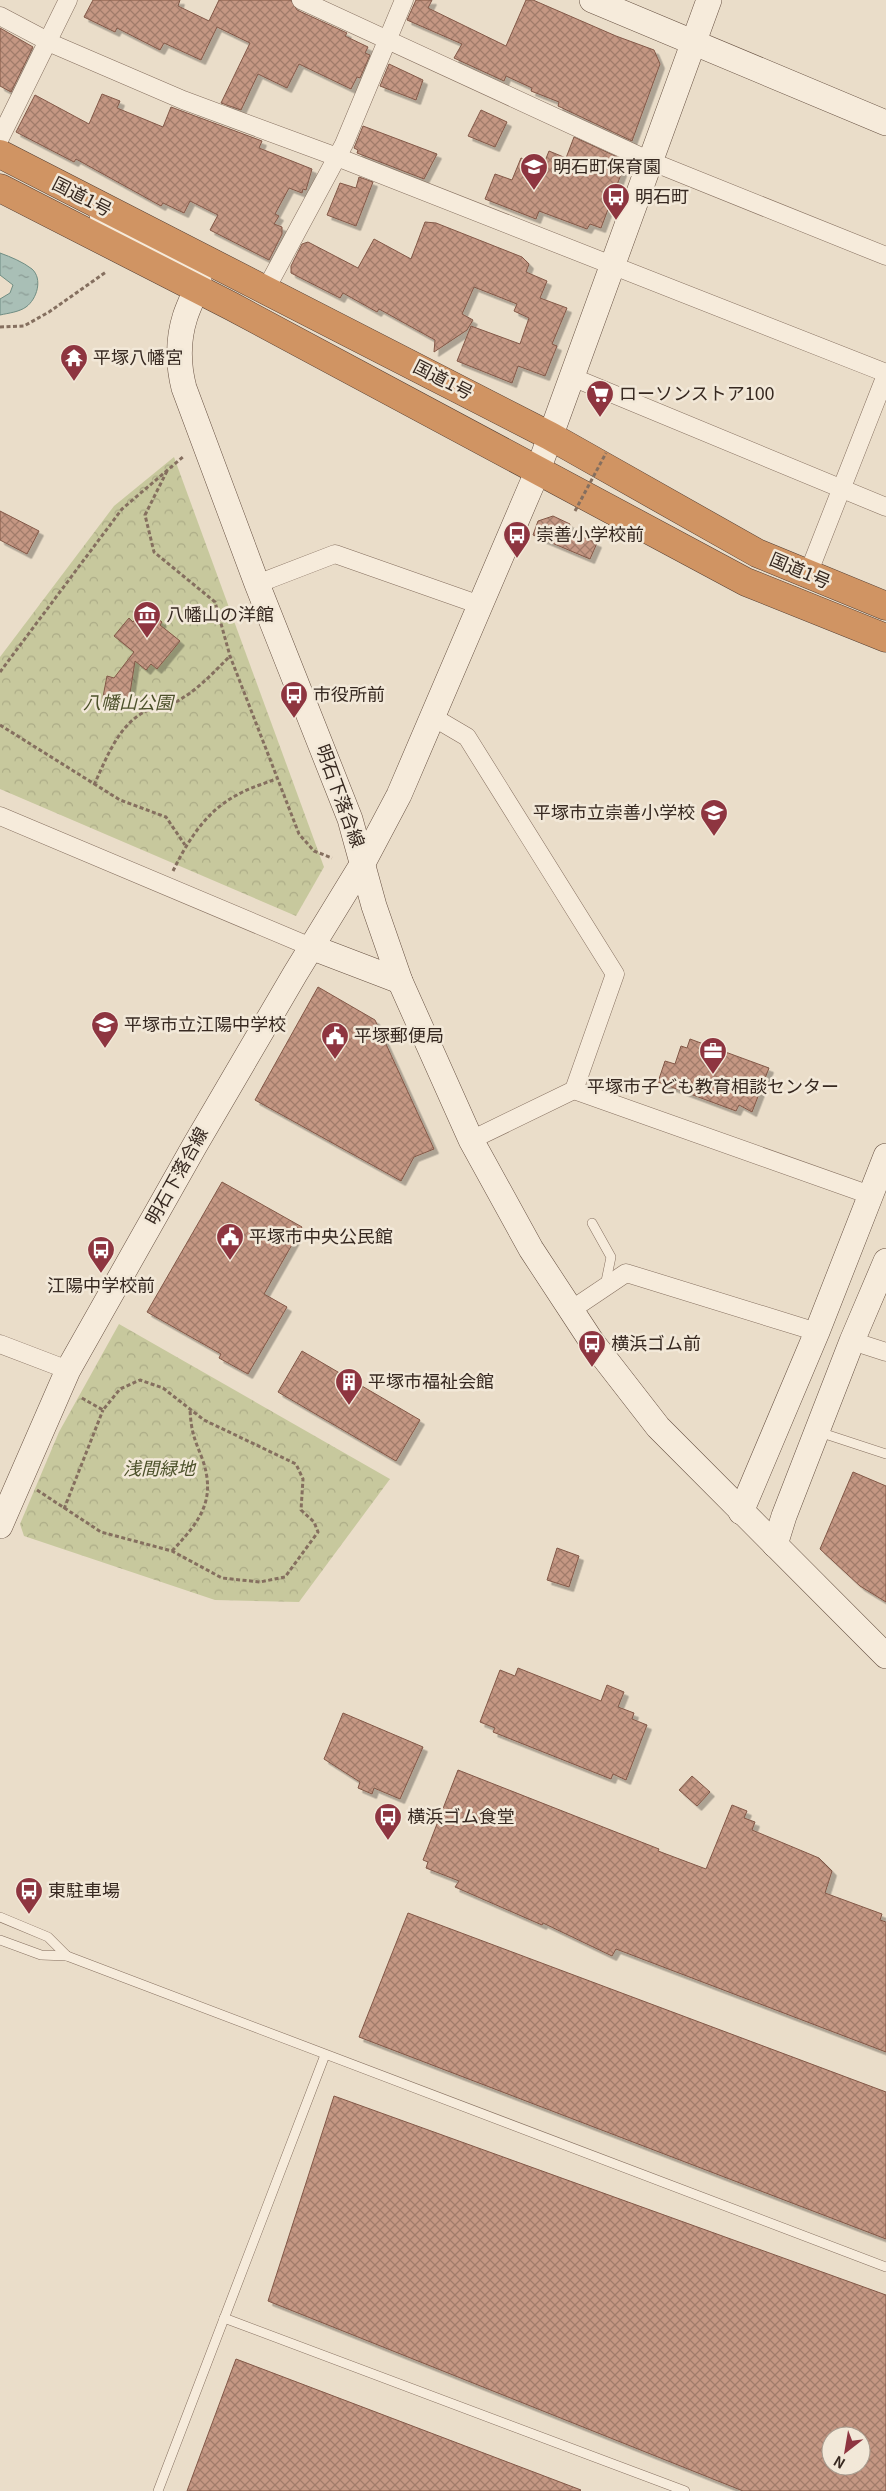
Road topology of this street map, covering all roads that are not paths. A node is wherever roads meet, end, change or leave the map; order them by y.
1 (68, 0) edge
2 (301, 0) edge
3 (404, 0) edge
4 (592, 0) edge
5 (709, 0) edge
6 (0, 16) edge
7 (389, 40) junction
8 (47, 41) junction
9 (693, 41) junction
10 (886, 123) edge
11 (0, 138) edge
12 (0, 154) edge
13 (337, 157) junction
14 (650, 161) junction
15 (0, 188) edge
16 (70, 191) junction
17 (886, 256) edge
18 (614, 265) junction
19 (197, 289) junction
20 (266, 289) junction
21 (330, 360) junction
22 (886, 374) edge
23 (572, 377) junction
24 (550, 436) junction
25 (538, 470) junction
26 (841, 489) junction
27 (886, 506) edge
28 (808, 574) junction
29 (257, 584) junction
30 (480, 605) junction
31 (886, 606) edge
32 (886, 638) edge
33 (432, 717) junction
34 (0, 816) edge
35 (363, 863) junction
36 (311, 947) junction
37 (400, 982) junction
38 (574, 1090) junction
39 (471, 1140) junction
40 (886, 1156) edge
41 (870, 1195) junction
42 (592, 1223) dead end
43 (886, 1261) edge
44 (605, 1286) junction
45 (571, 1310) junction
46 (817, 1332) junction
47 (852, 1341) junction
48 (0, 1344) edge
49 (886, 1352) edge
50 (70, 1382) junction
51 (817, 1431) junction
52 (886, 1454) edge
53 (741, 1512) junction
54 (0, 1526) edge
55 (776, 1545) junction
56 (882, 1649) edge
57 (0, 1918) edge
58 (0, 1940) edge
59 (67, 1956) junction
60 (325, 2055) junction
61 (886, 2267) edge
62 (224, 2318) junction
63 (158, 2491) edge
64 (685, 2491) edge

1 - 8 street
2 - 7 street
3 - 7 street
4 - 9 street
5 - 9 street
6 - 8 street
7 - 13 street
7 - 14 street
8 - 11 street
8 - 13 street
9 - 10 street
9 - 14 street
12 - 16 highway, 国道1号
13 - 18 street
13 - 20 street
14 - 17 street
14 - 18 street
15 - 19 highway, 国道1号
16 - 19 street
16 - 20 highway, 国道1号
18 - 22 street
18 - 23 street
19 - 21 highway, 国道1号
19 - 29 street, 明石下落合線
20 - 21 highway
20 - 24 highway, 国道1号
21 - 25 highway, 国道1号
22 - 26 street
23 - 24 street
23 - 26 street
24 - 25 street
24 - 28 highway, 国道1号
25 - 30 street
25 - 32 highway, 国道1号
26 - 27 street
26 - 28 street
28 - 31 highway, 国道1号
29 - 30 street
29 - 35 street, 明石下落合線
30 - 33 street
33 - 35 street
33 - 38 street
34 - 36 street
35 - 36 street, 明石下落合線
35 - 37 street
36 - 37 street
36 - 50 street, 明石下落合線
37 - 39 street
38 - 39 street
38 - 41 street
39 - 45 street
40 - 41 street
41 - 46 street
42 - 44 lane
43 - 47 street
44 - 45 street
44 - 46 street
45 - 53 street
46 - 53 street
47 - 49 street
47 - 51 street
48 - 50 street
50 - 54 street, 明石下落合線
51 - 52 lane
51 - 55 street
53 - 55 street
55 - 56 street
57 - 59 lane
58 - 59 lane
59 - 60 lane
60 - 61 lane
60 - 62 lane
62 - 63 lane
62 - 64 lane

